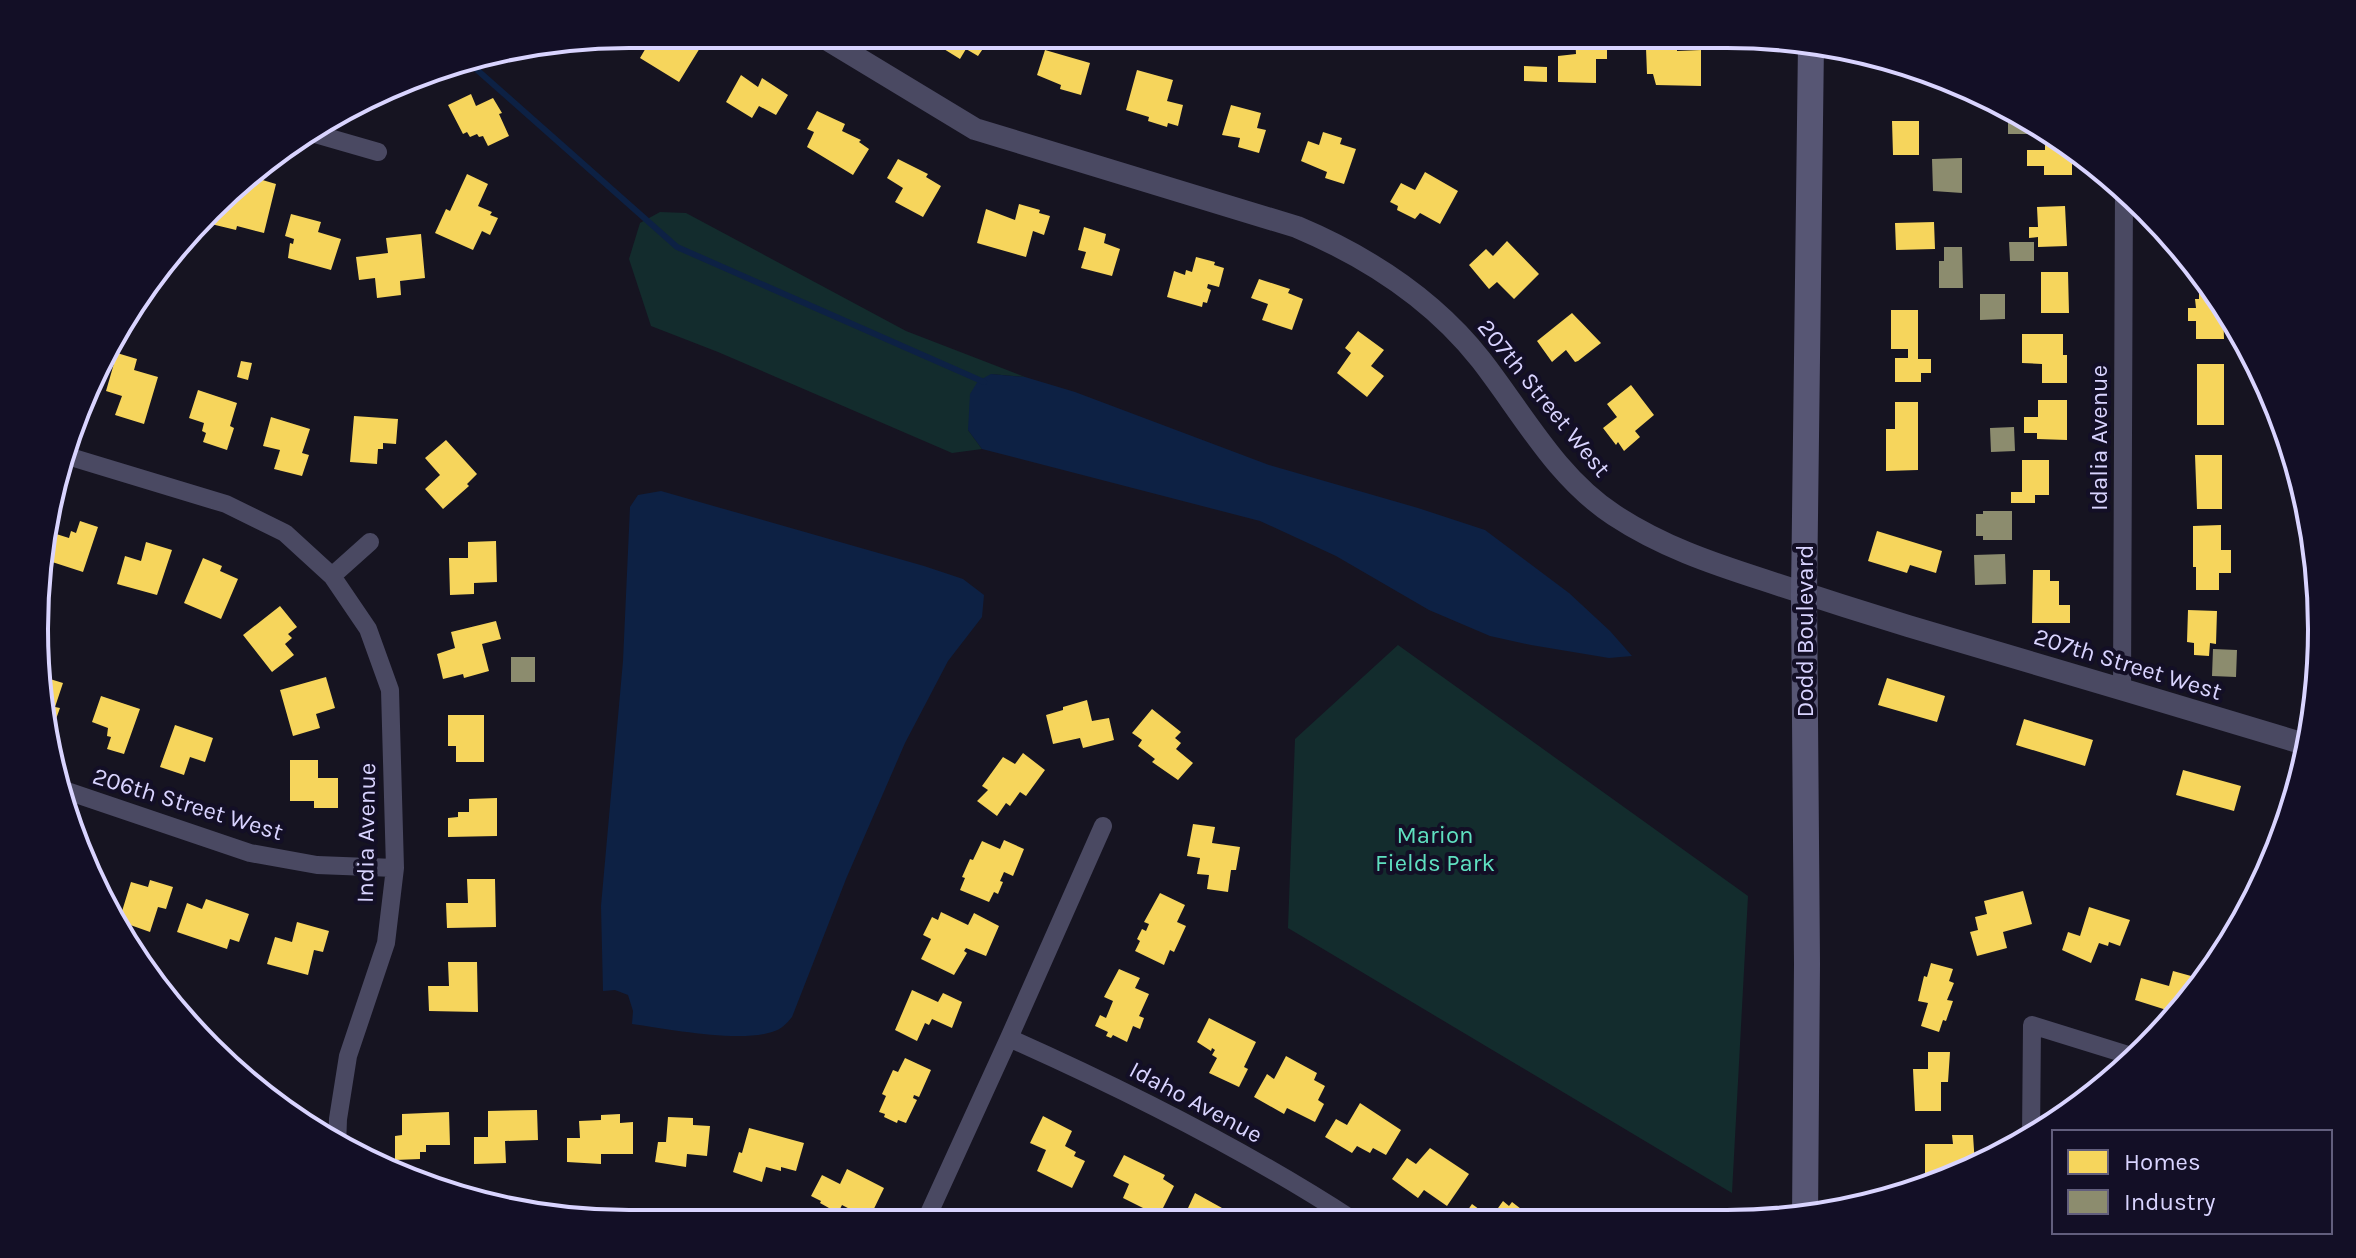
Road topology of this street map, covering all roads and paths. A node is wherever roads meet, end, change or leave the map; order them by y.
1 (841, 48) edge
2 (1811, 54) edge
3 (322, 136) edge
4 (378, 152) dead end
5 (2124, 205) edge
6 (74, 458) edge
7 (370, 542) dead end
8 (332, 576) junction
9 (1804, 595) junction
10 (2122, 689) junction
11 (2297, 742) edge
12 (72, 793) edge
13 (1103, 826) dead end
14 (395, 868) junction
15 (1009, 1038) junction
16 (2123, 1053) edge
17 (2031, 1124) edge
18 (338, 1132) edge
19 (1805, 1205) edge
20 (930, 1210) edge
21 (1337, 1210) edge

1 - 9 street, 207th Street West
2 - 9 main road, Dodd Boulevard
3 - 4 street
5 - 10 street, Idalia Avenue
6 - 8 street, India Avenue
7 - 8 street
8 - 14 street, India Avenue
9 - 10 street, 207th Street West
9 - 19 main road, Dodd Boulevard
10 - 11 street, 207th Street West
12 - 14 street, 206th Street West
13 - 15 street
14 - 18 street, India Avenue
15 - 20 street
15 - 21 street, Idaho Avenue
16 - 17 street

